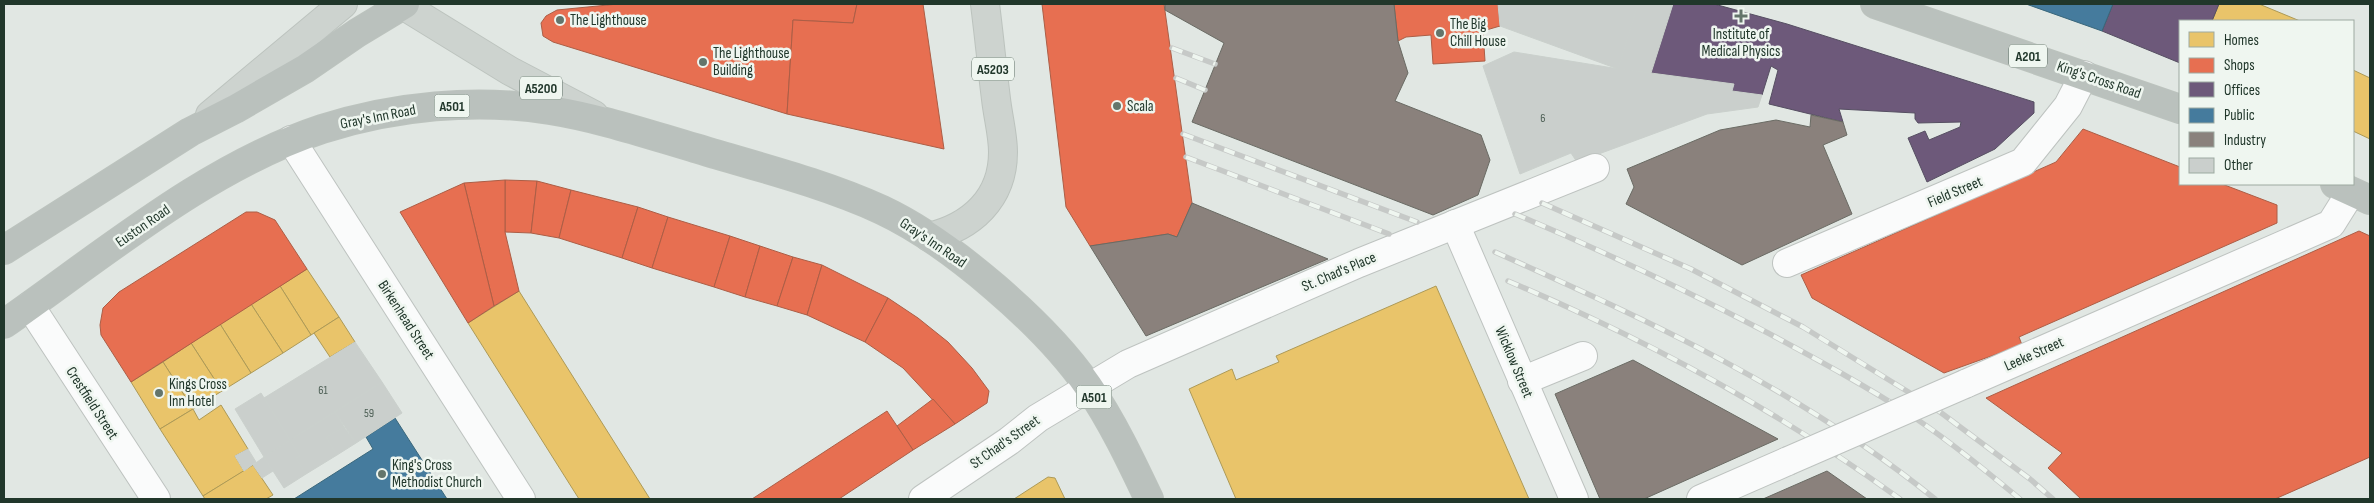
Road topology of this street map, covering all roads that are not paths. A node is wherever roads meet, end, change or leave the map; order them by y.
1 (343, 4) edge
2 (403, 4) edge
3 (985, 4) edge
4 (1875, 4) edge
5 (2084, 75) junction
6 (2179, 109) edge
7 (616, 124) junction
8 (190, 132) junction
9 (290, 140) junction
10 (1595, 168) dead end
11 (2352, 192) edge
12 (1455, 224) junction
13 (929, 237) junction
14 (4, 250) edge
15 (1787, 263) dead end
16 (30, 306) junction
17 (4, 324) edge
18 (1583, 356) dead end
19 (1522, 381) junction
20 (1088, 387) junction
21 (156, 499) edge
22 (521, 499) edge
23 (923, 499) edge
24 (1149, 499) edge
25 (1574, 499) edge
26 (1701, 499) edge

1 - 8 main road
2 - 7 main road, Gray's Inn Road / A5200
2 - 8 highway
3 - 13 main road, A5203
4 - 5 highway, King's Cross Road / A201
5 - 6 highway, King's Cross Road / A201
5 - 15 street, Field Street
7 - 9 highway, Gray's Inn Road / A501
7 - 13 highway, Gray's Inn Road / A501
8 - 14 highway
9 - 16 highway, Euston Road / A501
9 - 22 street, Birkenhead Street
10 - 12 street, St. Chad's Place
11 - 26 street, Leeke Street, bridge
12 - 19 street, Wicklow Street
12 - 20 street, St. Chad's Place
13 - 20 highway, Gray's Inn Road / A501
16 - 17 highway, Euston Road / A501
16 - 21 street, Crestfield Street
18 - 19 street
19 - 25 street, Wicklow Street
20 - 23 street, St Chad's Street
20 - 24 highway, Gray's Inn Road / A501

